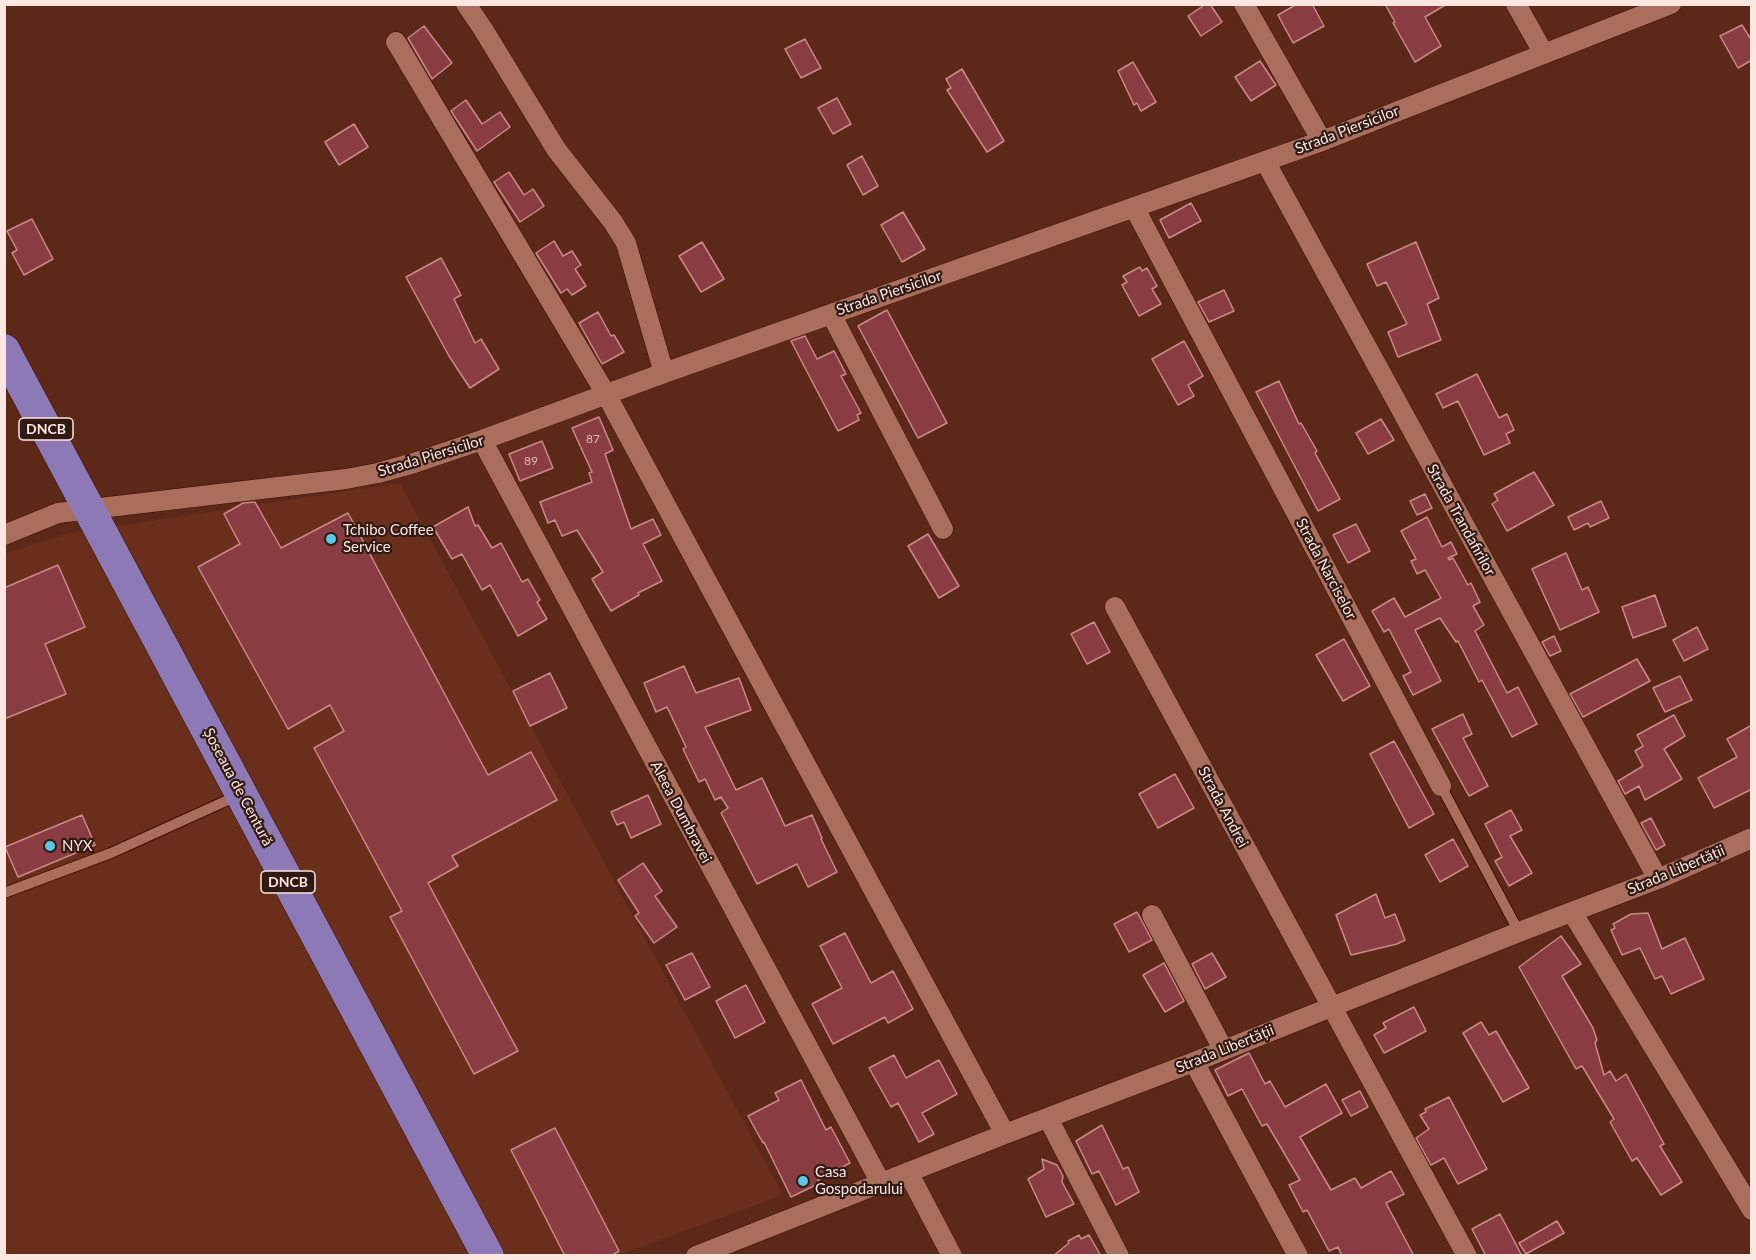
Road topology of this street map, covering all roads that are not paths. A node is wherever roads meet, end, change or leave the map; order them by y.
1 (466, 4) edge
2 (1244, 4) edge
3 (1516, 4) edge
4 (1671, 4) edge
5 (396, 42) dead end
6 (1544, 54) junction
7 (1322, 141) junction
8 (1264, 161) junction
9 (1134, 207) junction
10 (831, 314) junction
11 (4, 350) edge
12 (664, 373) junction
13 (606, 394) junction
14 (482, 440) junction
15 (88, 508) junction
16 (943, 529) dead end
17 (4, 535) edge
18 (1115, 607) dead end
19 (1441, 786) joint
20 (242, 794) junction
21 (1752, 838) edge
22 (1658, 879) junction
23 (4, 893) edge
24 (1572, 912) junction
25 (1152, 915) dead end
26 (1519, 932) junction
27 (1331, 1006) junction
28 (1223, 1049) junction
29 (1194, 1062) junction
30 (1048, 1118) junction
31 (1005, 1134) junction
32 (908, 1172) junction
33 (881, 1183) junction
34 (1752, 1210) edge
35 (488, 1256) edge
36 (696, 1256) edge
37 (952, 1256) edge
38 (1119, 1256) edge
39 (1298, 1256) edge
40 (1467, 1256) edge

1 - 12 street
2 - 7 street
3 - 6 street
4 - 6 street, Strada Piersicilor
5 - 13 street
6 - 7 street, Strada Piersicilor
7 - 8 street, Strada Piersicilor
8 - 9 street, Strada Piersicilor
8 - 22 street, Strada Trandafirilor
9 - 10 street, Strada Piersicilor
9 - 19 street, Strada Narciselor
10 - 12 street, Strada Piersicilor
10 - 16 street
11 - 15 main road, Șoseaua de Centură / DNCB
12 - 13 street, Strada Piersicilor
13 - 14 street, Strada Piersicilor
13 - 31 street
14 - 15 street, Strada Piersicilor
14 - 33 street, Aleea Dumbravei
15 - 17 street, Strada Piersicilor
15 - 20 main road, Șoseaua de Centură / DNCB
18 - 27 street, Strada Andrei
19 - 26 lane, Strada Narciselor
20 - 23 lane
20 - 35 main road, Șoseaua de Centură / DNCB
21 - 22 street, Strada Libertății
22 - 24 street, Strada Libertății
24 - 26 street, Strada Libertății
24 - 34 street
25 - 28 street
26 - 27 street, Strada Libertății
27 - 28 street, Strada Libertății
27 - 40 street, Strada Andrei
28 - 29 street, Strada Libertății
29 - 30 street, Strada Libertății
29 - 39 street
30 - 31 street, Strada Libertății
30 - 38 street
31 - 32 street, Strada Libertății
32 - 33 street, Strada Libertății
32 - 37 street
33 - 36 street, Strada Libertății

